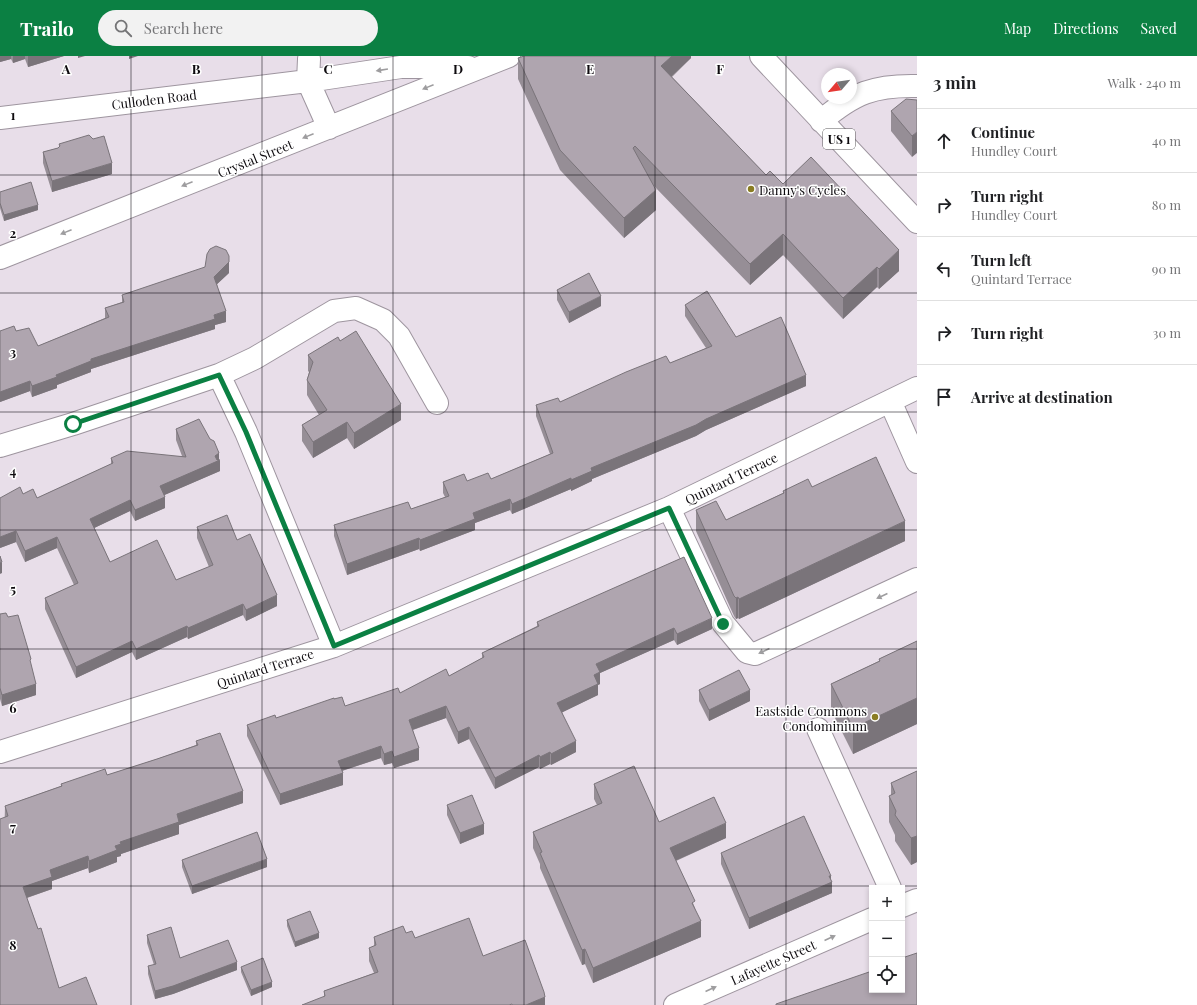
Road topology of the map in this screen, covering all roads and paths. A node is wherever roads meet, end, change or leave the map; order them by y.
1 (509, 56) edge
2 (761, 56) edge
3 (309, 59) dead end
4 (477, 67) junction
5 (308, 81) junction
6 (917, 86) edge
7 (0, 118) edge
8 (821, 121) junction
9 (329, 128) junction
10 (917, 222) edge
11 (0, 258) edge
12 (219, 375) junction
13 (917, 388) edge
14 (890, 401) junction
15 (437, 403) dead end
16 (0, 446) edge
17 (917, 462) edge
18 (669, 508) junction
19 (917, 579) edge
20 (334, 646) junction
21 (818, 728) dead end
22 (0, 752) edge
23 (889, 885) edge
24 (917, 900) edge
25 (905, 905) edge
26 (869, 920) edge
27 (681, 1004) edge

1 - 4 street, Crystal Street
2 - 8 street, US 1
3 - 5 street
4 -> 5 street, Culloden Road
4 -> 9 street, Crystal Street
5 - 7 street, Culloden Road
5 - 9 street
6 - 8 street
8 - 10 street, US 1
9 -> 11 street, Crystal Street
12 - 15 street
12 - 16 street
12 - 20 street
13 - 14 street, Quintard Terrace
14 - 17 street
14 - 18 street, Quintard Terrace
19 -> 18 street
18 - 20 street, Quintard Terrace
20 - 22 street, Quintard Terrace
21 - 23 street
24 - 25 street
27 -> 26 street, Lafayette Street

